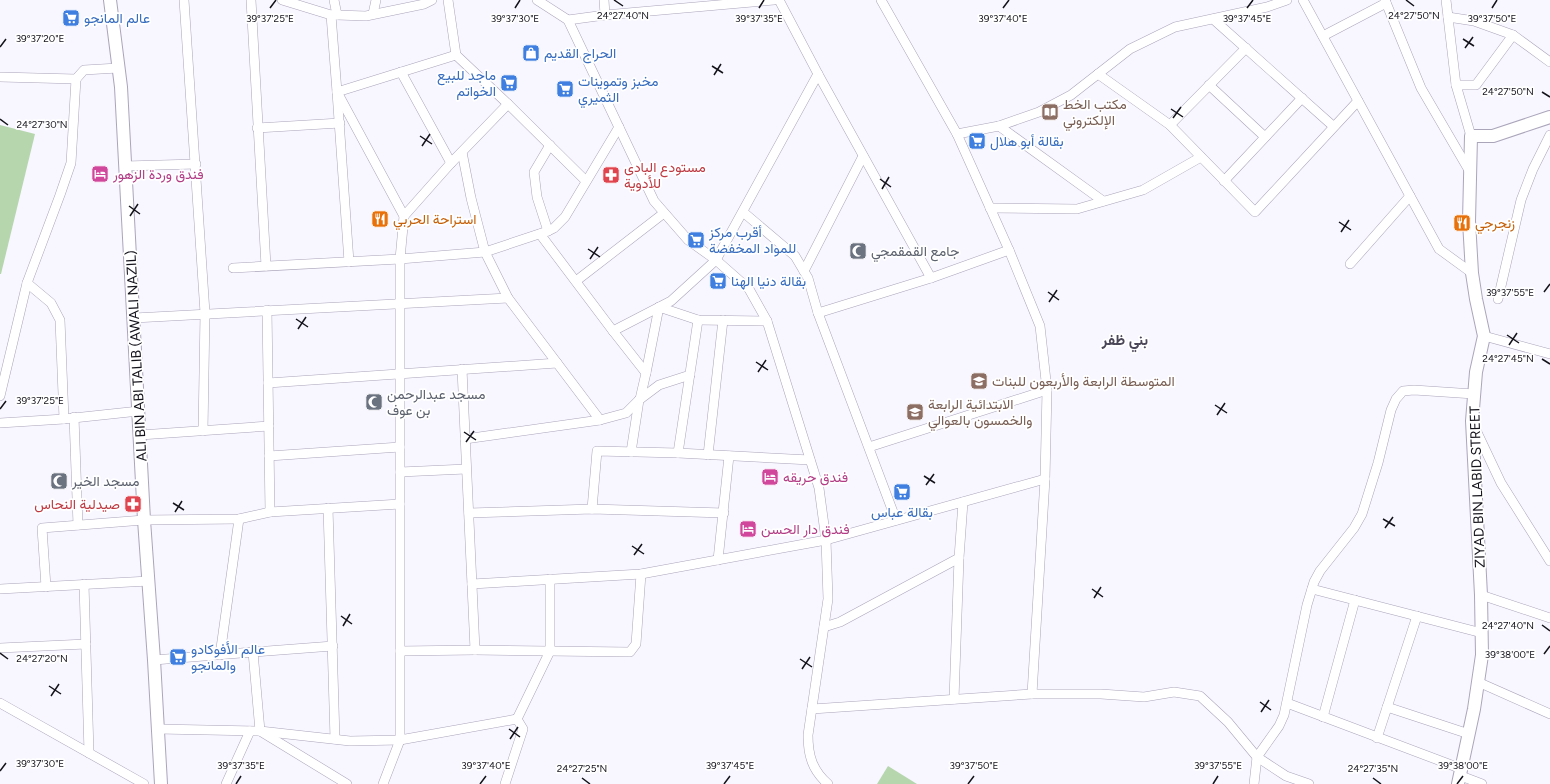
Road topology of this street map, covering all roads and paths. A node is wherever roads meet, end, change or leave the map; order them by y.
1 (110, 0) edge
2 (184, 0) edge
3 (251, 0) edge
4 (282, 0) edge
5 (334, 0) edge
6 (376, 0) edge
7 (432, 0) edge
8 (448, 0) edge
9 (538, 0) edge
10 (604, 0) edge
11 (774, 0) edge
12 (780, 0) edge
13 (882, 0) edge
14 (1287, 0) edge
15 (1303, 0) edge
16 (1446, 0) edge
17 (1385, 1) edge
18 (373, 14) junction
19 (334, 15) junction
20 (605, 15) junction
21 (1448, 17) junction
22 (1213, 19) junction
23 (568, 20) junction
24 (1513, 35) junction
25 (1323, 36) junction
26 (1246, 48) junction
27 (456, 55) junction
28 (1550, 62) edge
29 (118, 68) junction
30 (401, 72) junction
31 (818, 74) junction
32 (1098, 74) junction
33 (0, 76) edge
34 (76, 79) junction
35 (1456, 84) junction
36 (1209, 85) junction
37 (338, 92) junction
38 (1302, 98) junction
39 (1358, 100) junction
40 (508, 104) junction
41 (1550, 117) edge
42 (340, 123) junction
43 (1170, 125) junction
44 (999, 126) junction
45 (1333, 126) junction
46 (618, 127) junction
47 (257, 128) junction
48 (957, 134) junction
49 (1550, 135) edge
50 (1471, 136) junction
51 (1265, 137) junction
52 (550, 145) junction
53 (462, 152) junction
54 (863, 156) junction
55 (1201, 157) junction
56 (451, 163) junction
57 (196, 164) junction
58 (125, 166) junction
59 (1470, 172) junction
60 (586, 181) junction
61 (1224, 181) junction
62 (1410, 196) junction
63 (1103, 201) junction
64 (990, 208) junction
65 (742, 212) junction
66 (664, 213) junction
67 (404, 216) junction
68 (544, 232) junction
69 (1009, 250) junction
70 (485, 252) junction
71 (400, 259) junction
72 (716, 260) junction
73 (349, 262) junction
74 (1350, 264) dead end
75 (266, 266) junction
76 (233, 268) dead end
77 (804, 271) junction
78 (1472, 273) junction
79 (931, 278) junction
80 (576, 281) junction
81 (27, 283) junction
82 (508, 298) junction
83 (1498, 299) dead end
84 (400, 303) junction
85 (659, 307) junction
86 (267, 310) junction
87 (205, 313) junction
88 (818, 313) junction
89 (134, 318) junction
90 (698, 320) junction
91 (722, 320) junction
92 (767, 321) junction
93 (613, 331) junction
94 (1484, 336) junction
95 (1550, 354) edge
96 (557, 363) junction
97 (462, 369) junction
98 (400, 373) junction
99 (646, 373) junction
100 (3, 374) edge
101 (690, 376) junction
102 (268, 383) junction
103 (1048, 390) junction
104 (1474, 394) junction
105 (0, 396) edge
106 (639, 400) junction
107 (139, 411) junction
108 (74, 417) junction
109 (64, 419) junction
110 (600, 420) junction
111 (1472, 421) junction
112 (0, 423) edge
113 (269, 426) junction
114 (203, 431) junction
115 (140, 435) junction
116 (465, 439) junction
117 (400, 447) junction
118 (869, 448) junction
119 (631, 452) junction
120 (678, 453) junction
121 (708, 455) junction
122 (269, 456) junction
123 (729, 456) junction
124 (810, 460) junction
125 (466, 469) junction
126 (400, 472) junction
127 (1045, 479) junction
128 (963, 502) junction
129 (400, 504) junction
130 (328, 508) junction
131 (592, 509) junction
132 (270, 512) junction
133 (724, 512) junction
134 (468, 513) junction
135 (238, 519) junction
136 (144, 520) junction
137 (896, 520) junction
138 (78, 525) junction
139 (826, 540) junction
140 (959, 558) junction
141 (718, 560) junction
142 (1550, 561) edge
143 (641, 574) junction
144 (550, 579) junction
145 (149, 581) junction
146 (84, 584) junction
147 (472, 584) junction
148 (46, 587) junction
149 (0, 589) edge
150 (1312, 589) junction
151 (1481, 594) junction
152 (1355, 600) junction
153 (1417, 616) junction
154 (1550, 618) edge
155 (824, 627) junction
156 (1482, 634) junction
157 (86, 644) junction
158 (332, 646) junction
159 (0, 648) edge
160 (475, 650) junction
161 (400, 651) junction
162 (550, 651) junction
163 (253, 652) junction
164 (220, 654) junction
165 (154, 660) junction
166 (1478, 682) junction
167 (1032, 694) junction
168 (954, 699) junction
169 (0, 703) edge
170 (1287, 703) junction
171 (1387, 707) junction
172 (812, 709) junction
173 (1550, 714) edge
174 (1323, 717) junction
175 (516, 719) junction
176 (158, 729) junction
177 (250, 731) junction
178 (260, 731) junction
179 (1469, 734) junction
180 (1377, 738) junction
181 (335, 739) junction
182 (400, 740) junction
183 (89, 753) junction
184 (1257, 757) junction
185 (1460, 776) edge
186 (144, 784) edge
187 (161, 784) edge
188 (226, 784) edge
189 (347, 784) edge
190 (383, 784) edge
191 (505, 784) edge
192 (828, 784) edge
193 (1254, 784) edge
194 (1309, 784) edge
195 (1482, 784) edge

1 - 29 main road, ALI BIN ABI TALIB (AWALI NAZIL)
2 - 57 street
3 - 47 street
4 - 19 street
5 - 19 street
6 - 18 street
7 - 18 street
8 - 27 street
9 - 23 street
10 - 20 street
11 - 20 street
12 - 31 street
13 - 48 street
14 - 22 street
15 - 25 street
16 - 21 street, ZIYAD BIN LABID STREET
17 - 25 street
17 - 59 street
18 - 19 street
19 - 37 street
20 - 23 street
21 - 24 street
21 - 35 street, ZIYAD BIN LABID STREET
22 - 26 street
22 - 32 street
23 - 46 street
24 - 28 street
24 - 35 street
25 - 39 street
26 - 36 street
26 - 38 street
27 - 30 street
27 - 40 street
29 - 34 street
29 - 58 main road, ALI BIN ABI TALIB (AWALI NAZIL)
30 - 37 street
30 - 56 street
31 - 54 street
31 - 65 street
32 - 43 street
32 - 44 street
33 - 34 street
34 - 81 street
35 - 50 street, ZIYAD BIN LABID STREET
36 - 43 street
36 - 51 street
37 - 42 street
37 - 67 street
38 - 45 street
38 - 51 street
39 - 45 street
39 - 62 street
40 - 52 street
40 - 53 street
41 - 50 main road
42 - 47 street
42 - 73 street
43 - 55 street
44 - 48 street
44 - 63 street
45 - 61 street
46 - 60 street
46 - 66 street
47 - 75 street
48 - 64 street
49 - 83 street
50 - 59 main road, ZIYAD BIN LABID STREET
51 - 61 street
52 - 60 street
52 - 68 street
53 - 56 street
53 - 70 street
54 - 77 street
54 - 79 street
55 - 61 street
55 - 63 street
56 - 67 street
57 - 58 street
57 - 87 street
58 - 89 main road, ALI BIN ABI TALIB (AWALI NAZIL)
59 - 78 main road, ZIYAD BIN LABID STREET
60 - 68 street
62 - 74 street
62 - 78 street
63 - 64 street
64 - 69 street
65 - 72 street
65 - 77 street
66 - 72 street
66 - 80 street
67 - 71 street
68 - 70 street
68 - 80 street
69 - 79 street
69 - 103 street
70 - 71 street
70 - 82 street
71 - 73 street
71 - 84 street
72 - 85 street
72 - 92 street
73 - 75 street
75 - 76 street
77 - 88 street
78 - 94 main road, ZIYAD BIN LABID STREET
79 - 88 street
80 - 93 street
81 - 100 street
81 - 109 street
82 - 84 street
82 - 96 street
84 - 86 street
84 - 98 street
85 - 90 street
85 - 93 street
85 - 99 street
86 - 87 street
86 - 102 street
87 - 89 street
87 - 114 street
88 - 118 street
89 - 107 main road, ALI BIN ABI TALIB (AWALI NAZIL)
90 - 91 street
90 - 101 street
91 - 92 street
91 - 121 street
92 - 124 street
93 - 99 street
94 - 95 street
94 - 104 main road, ZIYAD BIN LABID STREET
96 - 97 street
96 - 110 street
97 - 98 street
97 - 116 street
98 - 102 street
98 - 117 street
99 - 106 street
100 - 105 street
101 - 106 street
101 - 120 street
102 - 113 street
103 - 118 street
103 - 127 street
104 - 111 main road, ZIYAD BIN LABID STREET
104 - 150 street
106 - 110 street
106 - 119 street
107 - 108 street
107 - 115 main road, ALI BIN ABI TALIB (AWALI NAZIL)
108 - 109 street
108 - 138 street
109 - 112 street
110 - 116 street
111 - 142 street
111 - 151 main road, ZIYAD BIN LABID STREET
113 - 114 street
113 - 122 street
114 - 115 street
115 - 136 main road, ALI BIN ABI TALIB (AWALI NAZIL)
116 - 125 street
117 - 122 street
117 - 126 street
118 - 137 street
119 - 120 street
119 - 131 street
120 - 121 street
121 - 123 street
122 - 132 street
123 - 124 street
123 - 133 street
124 - 139 street
125 - 126 street
125 - 134 street
126 - 129 street
127 - 128 street
127 - 167 street
128 - 137 street
128 - 140 street
129 - 130 street
129 - 161 street
130 - 132 street
130 - 158 street
131 - 133 street
131 - 134 street
132 - 135 street
133 - 141 street
134 - 147 street
135 - 136 street
135 - 164 street
136 - 138 street
136 - 145 main road, ALI BIN ABI TALIB (AWALI NAZIL)
137 - 139 street
138 - 148 street
139 - 141 street
139 - 155 street
140 - 155 street
140 - 168 street
141 - 143 street
143 - 144 street
143 - 162 street
144 - 147 street
144 - 162 street
145 - 146 street
145 - 165 main road, ALI BIN ABI TALIB (AWALI NAZIL)
146 - 148 street
146 - 157 street
147 - 160 street
148 - 149 street
150 - 152 street
150 - 170 street
151 - 154 street
151 - 156 main road, ZIYAD BIN LABID STREET
152 - 153 street
152 - 174 street
153 - 156 street
153 - 171 street
155 - 172 street
156 - 166 main road, ZIYAD BIN LABID STREET
157 - 159 street
157 - 183 street
158 - 163 street
158 - 181 street
160 - 161 street
160 - 162 street
161 - 182 street
162 - 175 street
163 - 164 street
163 - 178 street
164 - 165 street
165 - 176 main road, ALI BIN ABI TALIB (AWALI NAZIL)
166 - 173 street
166 - 179 main road, ZIYAD BIN LABID STREET
167 - 168 street
167 - 184 street
168 - 172 street
169 - 183 street
170 - 174 street
170 - 184 street
171 - 179 street
171 - 180 street
172 - 192 street
174 - 180 street
175 - 182 street
175 - 191 street
176 - 177 street
176 - 187 main road, ALI BIN ABI TALIB (AWALI NAZIL)
177 - 178 street
177 - 188 street
178 - 181 street
178 - 189 street
179 - 185 main road, ZIYAD BIN LABID STREET
180 - 185 street
181 - 182 street
182 - 190 street
183 - 186 street
184 - 193 street
184 - 194 street
185 - 195 street

